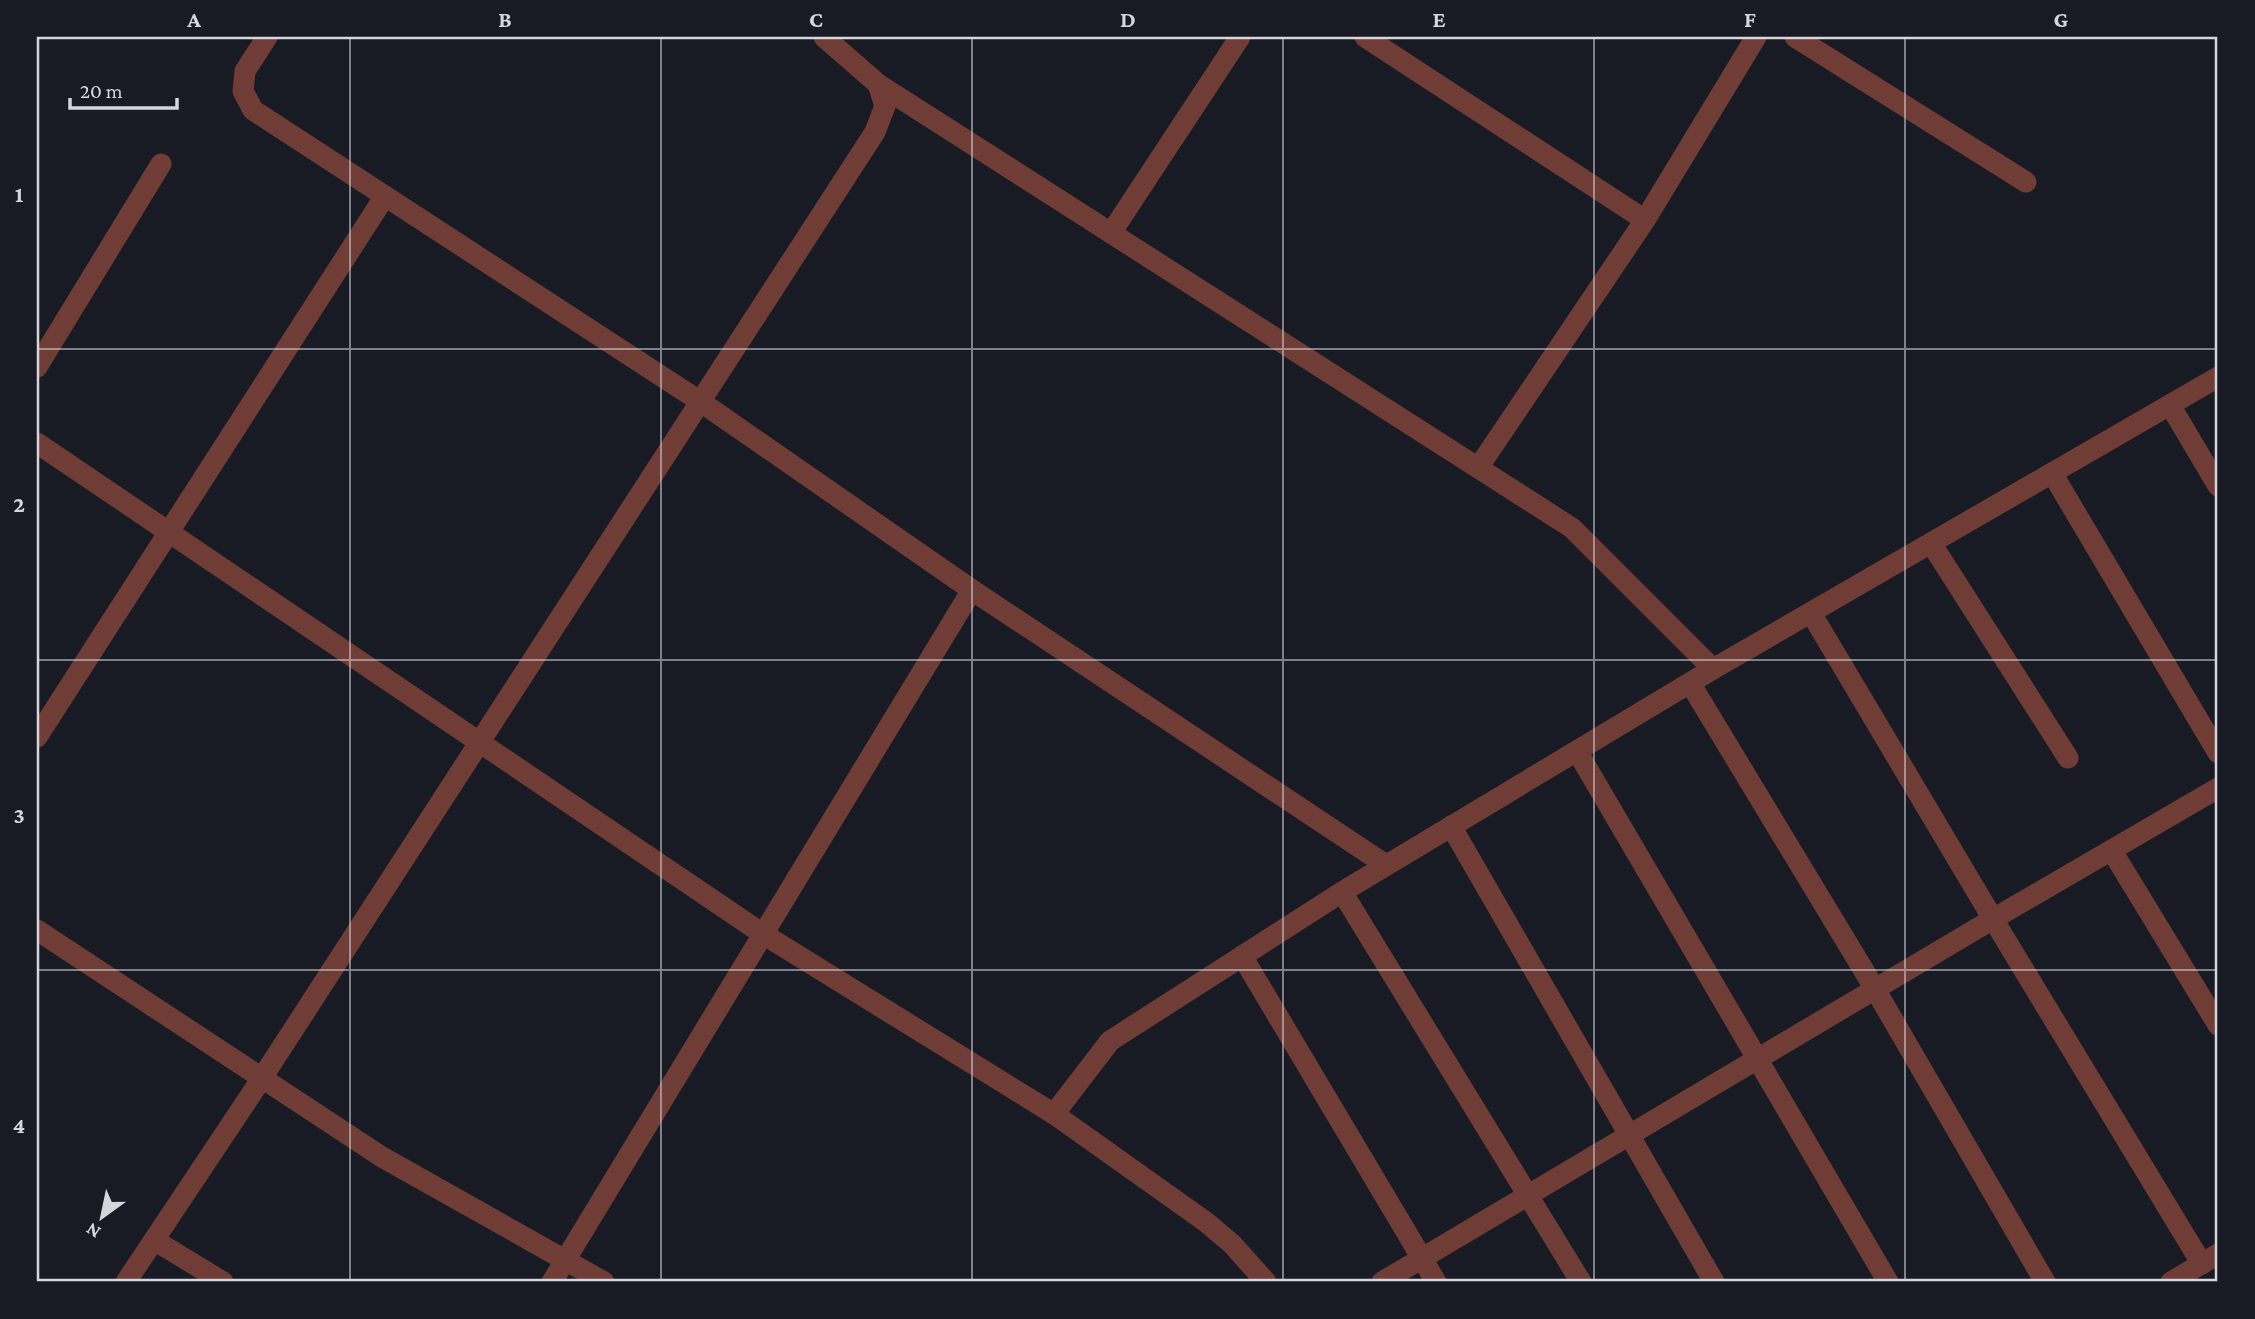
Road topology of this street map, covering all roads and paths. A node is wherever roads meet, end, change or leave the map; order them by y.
1 (267, 37) edge
2 (824, 37) edge
3 (1240, 37) edge
4 (1365, 37) edge
5 (1756, 37) edge
6 (1795, 37) edge
7 (878, 84) junction
8 (161, 164) dead end
9 (2026, 182) dead end
10 (385, 196) junction
11 (1645, 220) junction
12 (1111, 233) junction
13 (37, 368) edge
14 (2218, 377) edge
15 (701, 402) junction
16 (2170, 405) junction
17 (37, 443) edge
18 (1478, 468) junction
19 (2052, 473) junction
20 (2218, 486) edge
21 (168, 531) junction
22 (1931, 543) junction
23 (972, 590) junction
24 (1811, 613) junction
25 (1713, 669) junction
26 (1690, 683) junction
27 (37, 737) edge
28 (480, 743) junction
29 (1577, 751) junction
30 (2218, 753) edge
31 (2068, 758) dead end
32 (2218, 788) edge
33 (1451, 826) junction
34 (2112, 850) junction
35 (1386, 865) junction
36 (1342, 892) junction
37 (1993, 919) junction
38 (37, 930) edge
39 (763, 934) junction
40 (1242, 956) junction
41 (1875, 989) junction
42 (2218, 1025) edge
43 (1757, 1060) junction
44 (262, 1078) junction
45 (1054, 1114) junction
46 (1630, 1135) junction
47 (1528, 1196) junction
48 (154, 1240) junction
49 (1422, 1259) junction
50 (565, 1260) junction
51 (2193, 1271) edge
52 (126, 1282) edge
53 (223, 1282) edge
54 (552, 1282) edge
55 (604, 1282) edge
56 (1266, 1282) edge
57 (1382, 1282) edge
58 (1436, 1282) edge
59 (1581, 1282) edge
60 (1714, 1282) edge
61 (1888, 1282) edge
62 (2045, 1282) edge

1 - 10 street
2 - 7 street
3 - 12 street
4 - 11 street
5 - 11 street
6 - 9 street
7 - 12 street
7 - 15 street
8 - 13 street
10 - 15 street
10 - 21 street
11 - 18 street
12 - 18 street
14 - 16 street
15 - 23 street
15 - 28 street
16 - 19 street
16 - 20 street
17 - 21 street
18 - 25 street
19 - 22 street
19 - 30 street
21 - 27 street
21 - 28 street
22 - 24 street
22 - 31 street
23 - 35 street
23 - 39 street
24 - 25 street
24 - 37 street
25 - 26 street
26 - 29 street
26 - 41 street
28 - 39 street
28 - 44 street
29 - 33 street
29 - 43 street
32 - 34 street
33 - 35 street
33 - 46 street
34 - 37 street
34 - 42 street
35 - 36 street
36 - 40 street
36 - 47 street
37 - 41 street
37 - 51 street
38 - 44 street
39 - 45 street
39 - 50 street
40 - 45 street
40 - 49 street
41 - 43 street
41 - 62 street
43 - 46 street
43 - 61 street
44 - 48 street
44 - 50 street
45 - 56 street
46 - 47 street
46 - 60 street
47 - 49 street
47 - 59 street
48 - 52 street
48 - 53 street
49 - 57 street
49 - 58 street
50 - 54 street
50 - 55 street

